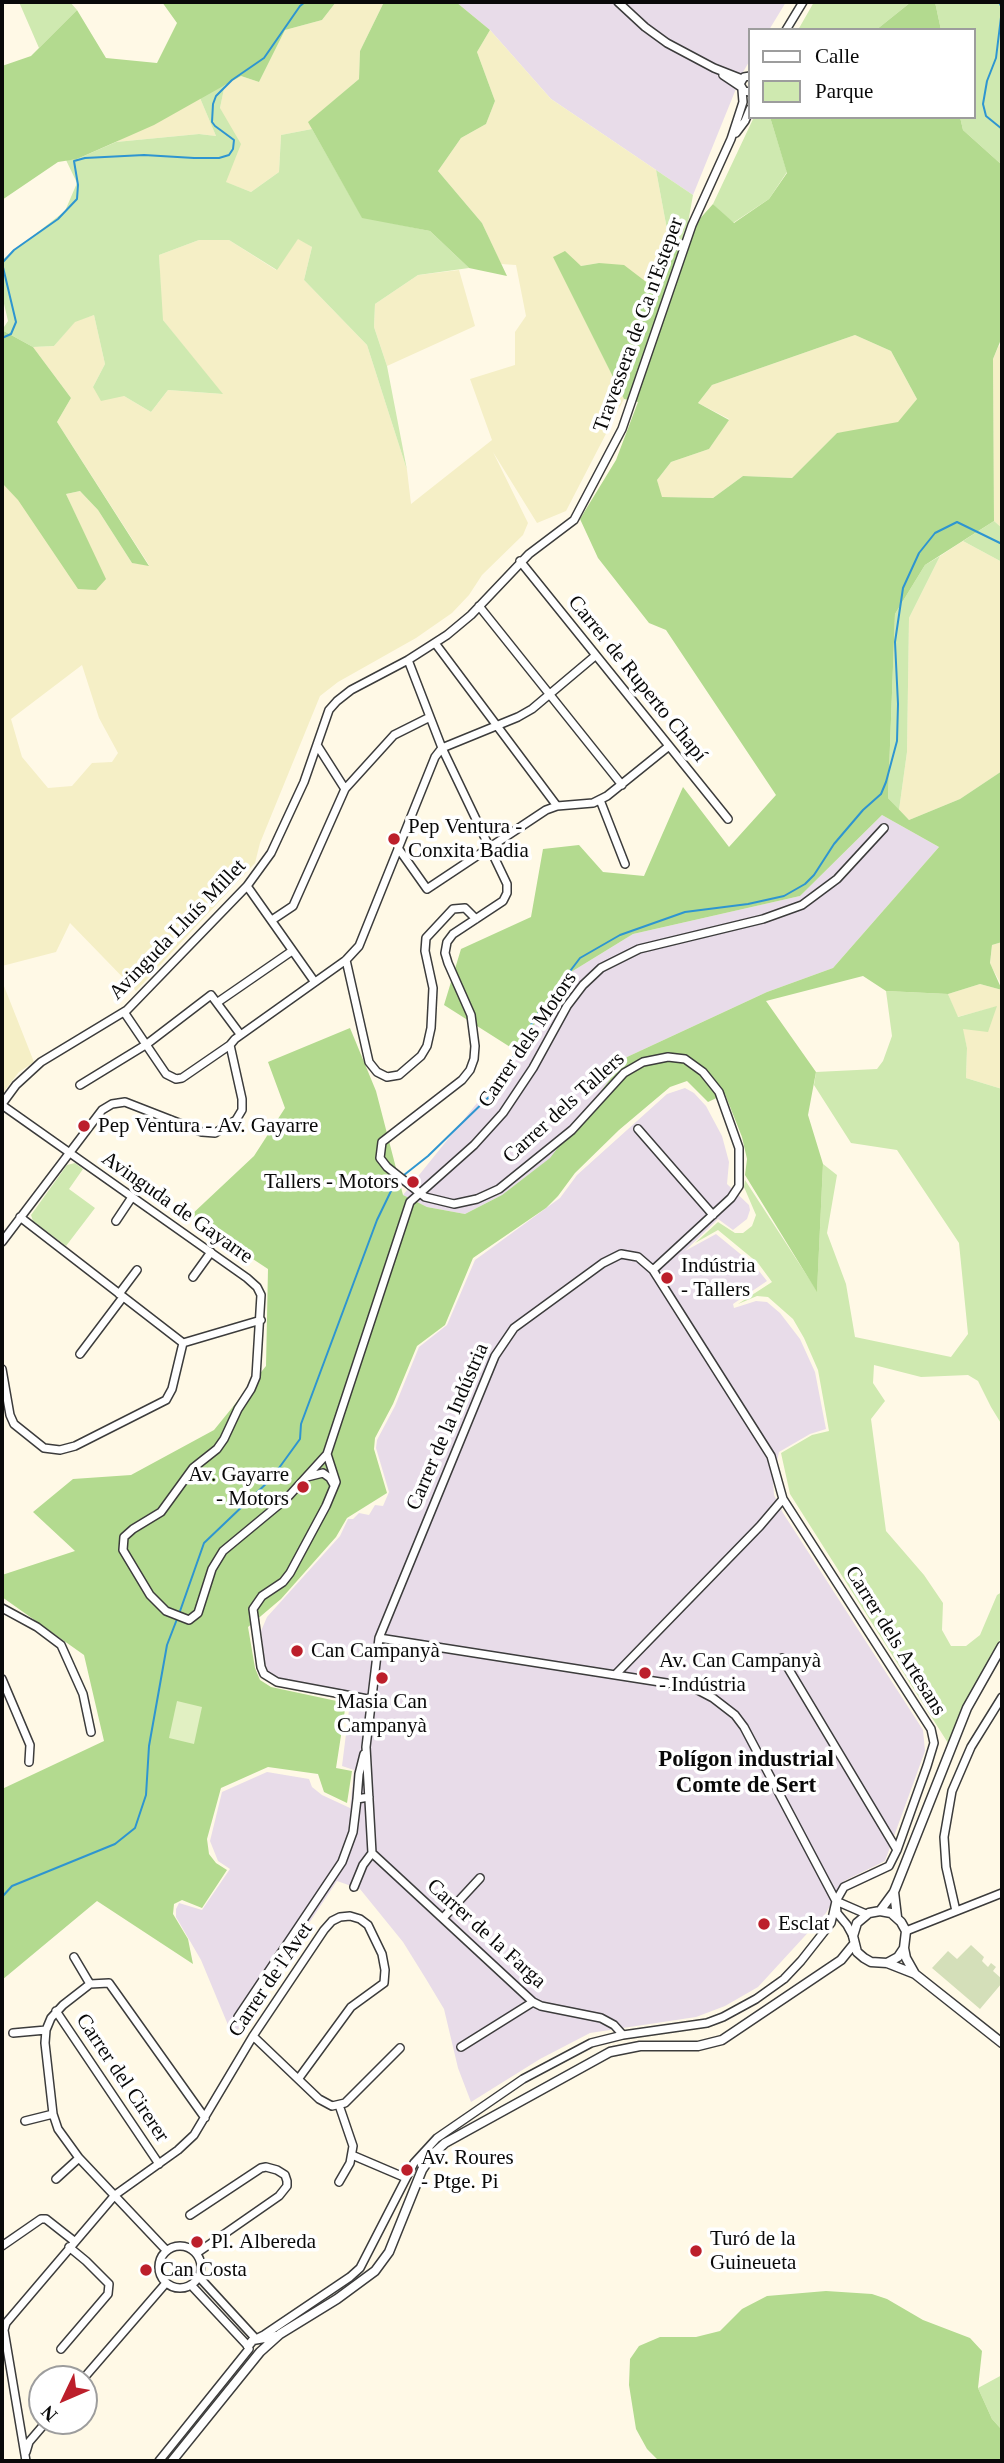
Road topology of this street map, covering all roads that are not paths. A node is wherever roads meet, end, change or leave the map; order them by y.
1 (803, 2) edge
2 (622, 4) edge
3 (787, 28) edge
4 (746, 82) edge
5 (748, 115) edge
6 (731, 139) junction
7 (574, 520) joint
8 (520, 561) junction
9 (480, 606) junction
10 (435, 643) junction
11 (595, 656) junction
12 (408, 660) junction
13 (550, 695) junction
14 (430, 717) junction
15 (495, 725) junction
16 (317, 745) junction
17 (669, 746) junction
18 (442, 748) junction
19 (622, 785) junction
20 (345, 789) junction
21 (600, 800) junction
22 (556, 806) junction
23 (728, 819) dead end
24 (884, 828) dead end
25 (398, 848) junction
26 (489, 849) junction
27 (625, 864) dead end
28 (247, 886) junction
29 (476, 919) junction
30 (272, 920) junction
31 (292, 951) junction
32 (346, 960) junction
33 (314, 981) junction
34 (218, 1002) junction
35 (124, 1012) junction
36 (240, 1034) junction
37 (146, 1044) junction
38 (230, 1045) junction
39 (80, 1085) dead end
40 (2, 1104) edge
41 (638, 1129) dead end
42 (70, 1153) junction
43 (420, 1193) junction
44 (132, 1197) junction
45 (713, 1215) junction
46 (20, 1217) junction
47 (116, 1221) dead end
48 (2, 1242) edge
49 (211, 1252) junction
50 (137, 1270) dead end
51 (653, 1270) junction
52 (193, 1277) dead end
53 (121, 1295) junction
54 (261, 1320) junction
55 (183, 1343) junction
56 (80, 1354) dead end
57 (2, 1369) edge
58 (327, 1454) junction
59 (306, 1477) junction
60 (335, 1486) junction
61 (783, 1499) junction
62 (2, 1608) edge
63 (379, 1638) junction
64 (1002, 1646) edge
65 (782, 1658) dead end
66 (616, 1674) junction
67 (2, 1679) edge
68 (1002, 1697) edge
69 (373, 1700) junction
70 (91, 1732) dead end
71 (366, 1746) junction
72 (29, 1762) dead end
73 (369, 1797) junction
74 (357, 1799) junction
75 (897, 1850) junction
76 (372, 1853) junction
77 (480, 1878) dead end
78 (354, 1887) dead end
79 (894, 1892) junction
80 (1002, 1893) edge
81 (835, 1901) junction
82 (880, 1911) junction
83 (956, 1911) junction
84 (866, 1914) junction
85 (897, 1917) junction
86 (443, 1918) junction
87 (905, 1931) junction
88 (853, 1940) junction
89 (904, 1948) junction
90 (74, 1957) dead end
91 (863, 1958) junction
92 (841, 1960) junction
93 (887, 1963) junction
94 (915, 1973) junction
95 (90, 1984) junction
96 (533, 2002) junction
97 (56, 2011) junction
98 (238, 2017) dead end
99 (46, 2030) junction
100 (13, 2033) dead end
101 (624, 2035) junction
102 (253, 2036) junction
103 (1002, 2043) edge
104 (461, 2047) dead end
105 (400, 2048) dead end
106 (299, 2078) junction
107 (339, 2105) junction
108 (53, 2114) junction
109 (205, 2118) junction
110 (25, 2121) dead end
111 (352, 2155) junction
112 (79, 2158) junction
113 (159, 2164) junction
114 (406, 2178) junction
115 (56, 2179) dead end
116 (338, 2182) dead end
117 (115, 2195) junction
118 (190, 2216) dead end
119 (71, 2244) junction
120 (2, 2246) edge
121 (166, 2250) junction
122 (197, 2253) junction
123 (199, 2277) junction
124 (166, 2283) junction
125 (191, 2286) junction
126 (280, 2334) junction
127 (256, 2339) junction
128 (248, 2347) junction
129 (61, 2349) dead end
130 (260, 2351) junction
131 (95, 2365) edge
132 (246, 2367) junction
133 (35, 2435) edge
134 (25, 2460) edge
135 (159, 2461) edge
136 (172, 2461) edge

1 - 3 street
2 - 4 street
4 - 6 street, Travessera de Ca n'Esteper
5 - 6 street, Travessera de Ca n'Esteper
6 - 7 street, Travessera de Ca n'Esteper
7 - 8 street, Avinguda Lluís Millet
8 - 9 street, Avinguda Lluís Millet
8 - 11 street, Carrer de Ruperto Chapí
9 - 10 street, Avinguda Lluís Millet
9 - 13 street
10 - 12 street, Avinguda Lluís Millet
10 - 15 street
11 - 13 street
11 - 17 street, Carrer de Ruperto Chapí
12 - 14 street
12 - 16 street, Avinguda Lluís Millet
13 - 15 street
13 - 19 street
14 - 18 street
14 - 20 street
15 - 18 street
15 - 22 street
16 - 20 street
16 - 28 street, Avinguda Lluís Millet
17 - 19 street
17 - 23 street, Carrer de Ruperto Chapí
18 - 25 street
18 - 26 street
19 - 21 street
20 - 30 street
21 - 22 street
21 - 27 street
22 - 26 street
24 - 43 street, Carrer dels Motors
25 - 26 street
25 - 32 street
26 - 29 street
28 - 30 street
28 - 35 street, Avinguda Lluís Millet
29 - 32 street
29 - 43 street
30 - 31 street
31 - 33 street
31 - 34 street
32 - 33 street
33 - 36 street
34 - 36 street
34 - 37 street
35 - 37 street
35 - 40 street, Avinguda Lluís Millet
36 - 38 street
37 - 38 street
37 - 39 street
38 - 42 street
40 - 42 street, Avinguda de Gayarre
41 - 45 street
42 - 44 street, Avinguda de Gayarre
42 - 46 street
43 - 45 street, Carrer dels Tallers
43 - 58 street, Carrer dels Motors
44 - 47 street
44 - 49 street, Avinguda de Gayarre
45 - 51 street, Carrer dels Tallers
46 - 48 street
46 - 53 street
49 - 52 street
49 - 54 street, Avinguda de Gayarre
50 - 53 street
51 - 61 street
51 - 63 street, Carrer de la Indústria
53 - 55 street
53 - 56 street
54 - 55 street
54 - 59 street, Avinguda de Gayarre
55 - 57 street
58 - 59 street, Avinguda de Gayarre
58 - 60 street
59 - 60 street
60 - 69 street
61 - 66 street
61 - 75 street, Carrer dels Artesans
62 - 70 street
63 - 66 street
63 - 69 street, Carrer de la Indústria
64 - 79 street
65 - 75 street
66 - 81 street
67 - 72 street
68 - 83 street
69 - 71 street, Carrer de la Indústria
71 - 73 street, Carrer de la Indústria
71 - 74 street, Carrer de la Indústria
73 - 74 street
73 - 76 street, Carrer de la Indústria
74 - 98 street, Carrer de la Indústria
75 - 81 street, Carrer dels Artesans
76 - 78 street
76 - 86 street, Carrer de la Farga
77 - 86 street
79 - 82 street
79 - 85 street
80 - 83 street
81 - 84 street
81 - 88 street
81 - 101 street
82 - 84 street
82 - 85 street
83 - 87 street
84 - 88 street
85 - 87 street
86 - 96 street, Carrer de la Farga
87 - 89 street
88 - 91 street
88 - 92 street
89 - 93 street
89 - 94 street
90 - 95 street
91 - 92 street
91 - 93 street
92 - 126 street
93 - 94 street
94 - 103 street
95 - 97 street
95 - 109 street
96 - 101 street, Carrer de la Farga
96 - 104 street
97 - 99 street
97 - 113 street, Carrer del Cirerer
99 - 100 street
99 - 108 street
101 - 114 street
102 - 106 street
102 - 106 street, Carrer de l'Avet
102 - 109 street, Carrer de l'Avet
105 - 107 street
106 - 107 street
107 - 111 street
108 - 110 street
108 - 112 street
109 - 113 street, Carrer de l'Avet
111 - 114 street
111 - 116 street
112 - 115 street
112 - 117 street
113 - 117 street, Carrer de l'Avet
114 - 127 street
117 - 119 street, Carrer de l'Avet
117 - 121 street
118 - 122 street
119 - 120 street
119 - 129 street
119 - 134 street, Carrer de l'Avet
121 - 122 street
121 - 124 street
122 - 123 street
123 - 125 street
123 - 127 street
124 - 125 street
124 - 131 street
125 - 128 street
126 - 127 street
126 - 130 street
127 - 128 street
127 - 130 street
128 - 130 street
128 - 132 street
128 - 135 street
130 - 132 street
132 - 136 street
133 - 134 street

